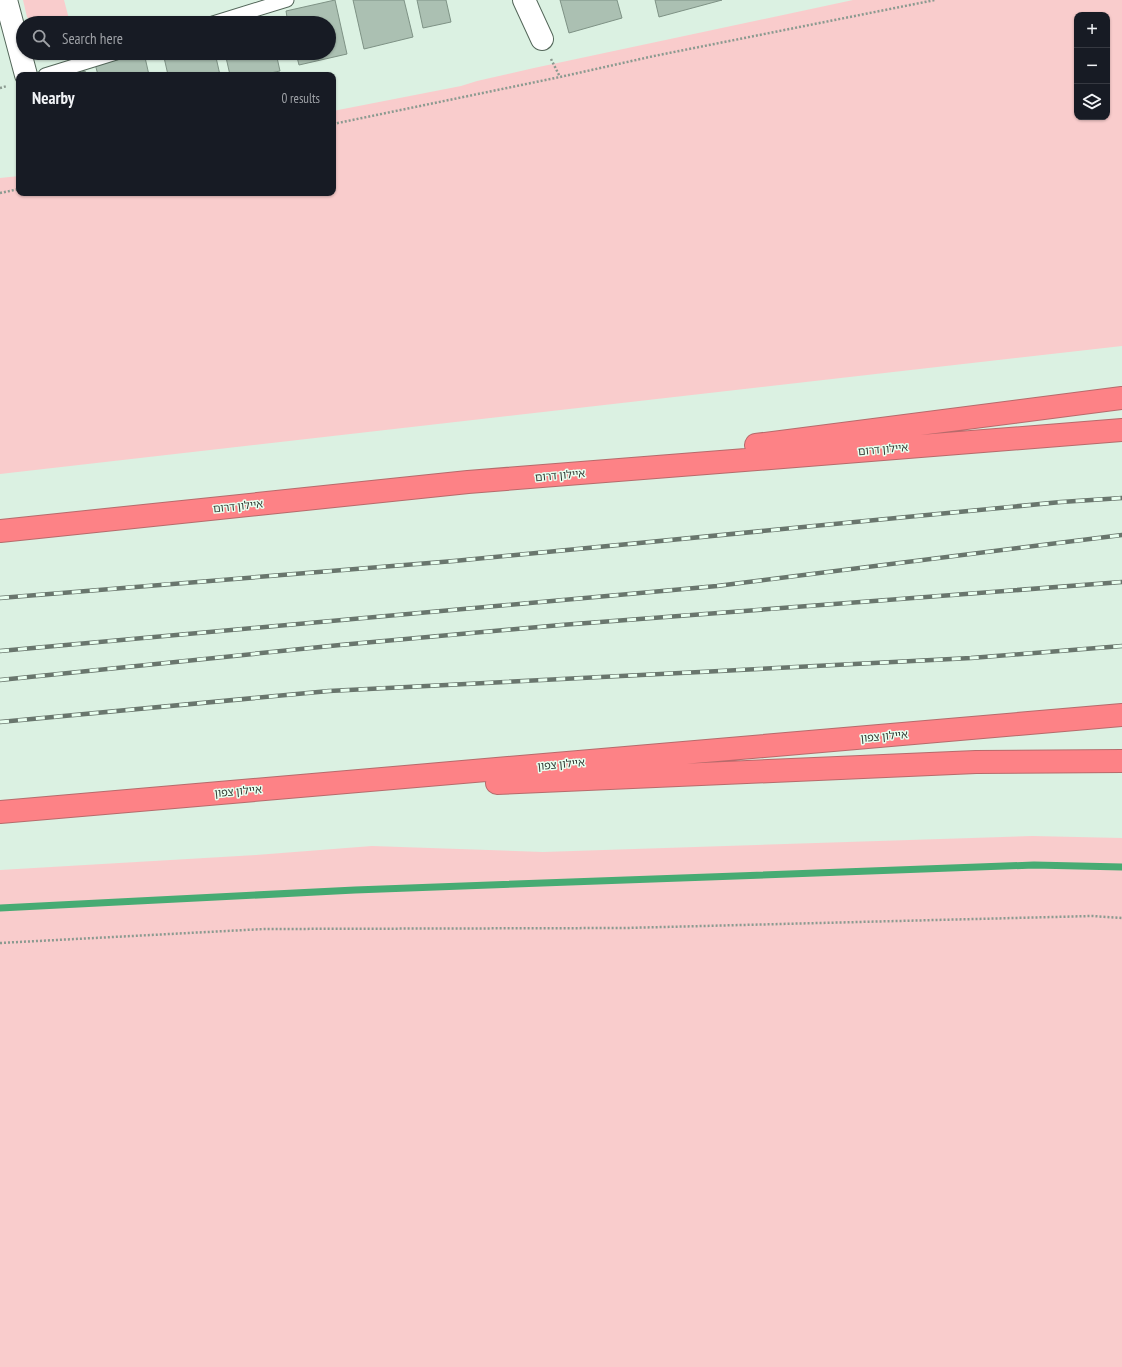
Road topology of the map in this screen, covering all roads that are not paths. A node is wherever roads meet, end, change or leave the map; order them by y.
1 (6, 0) edge
2 (287, 0) edge
3 (524, 0) edge
4 (236, 16) edge
5 (542, 39) dead end
6 (13, 44) edge
7 (20, 60) edge
8 (93, 60) edge
9 (25, 72) edge
10 (55, 72) edge
11 (1122, 398) edge
12 (1122, 430) edge
13 (468, 482) junction
14 (0, 531) edge
15 (1122, 716) edge
16 (1122, 761) edge
17 (152, 799) junction
18 (0, 812) edge

1 - 6 street
2 - 4 lane
3 - 5 street
7 - 9 street
8 - 10 lane
11 - 13 highway
12 - 13 highway, איילון דרום
13 - 14 highway, איילון דרום
15 - 17 highway, איילון צפון
16 - 17 highway
17 - 18 highway, איילון צפון

